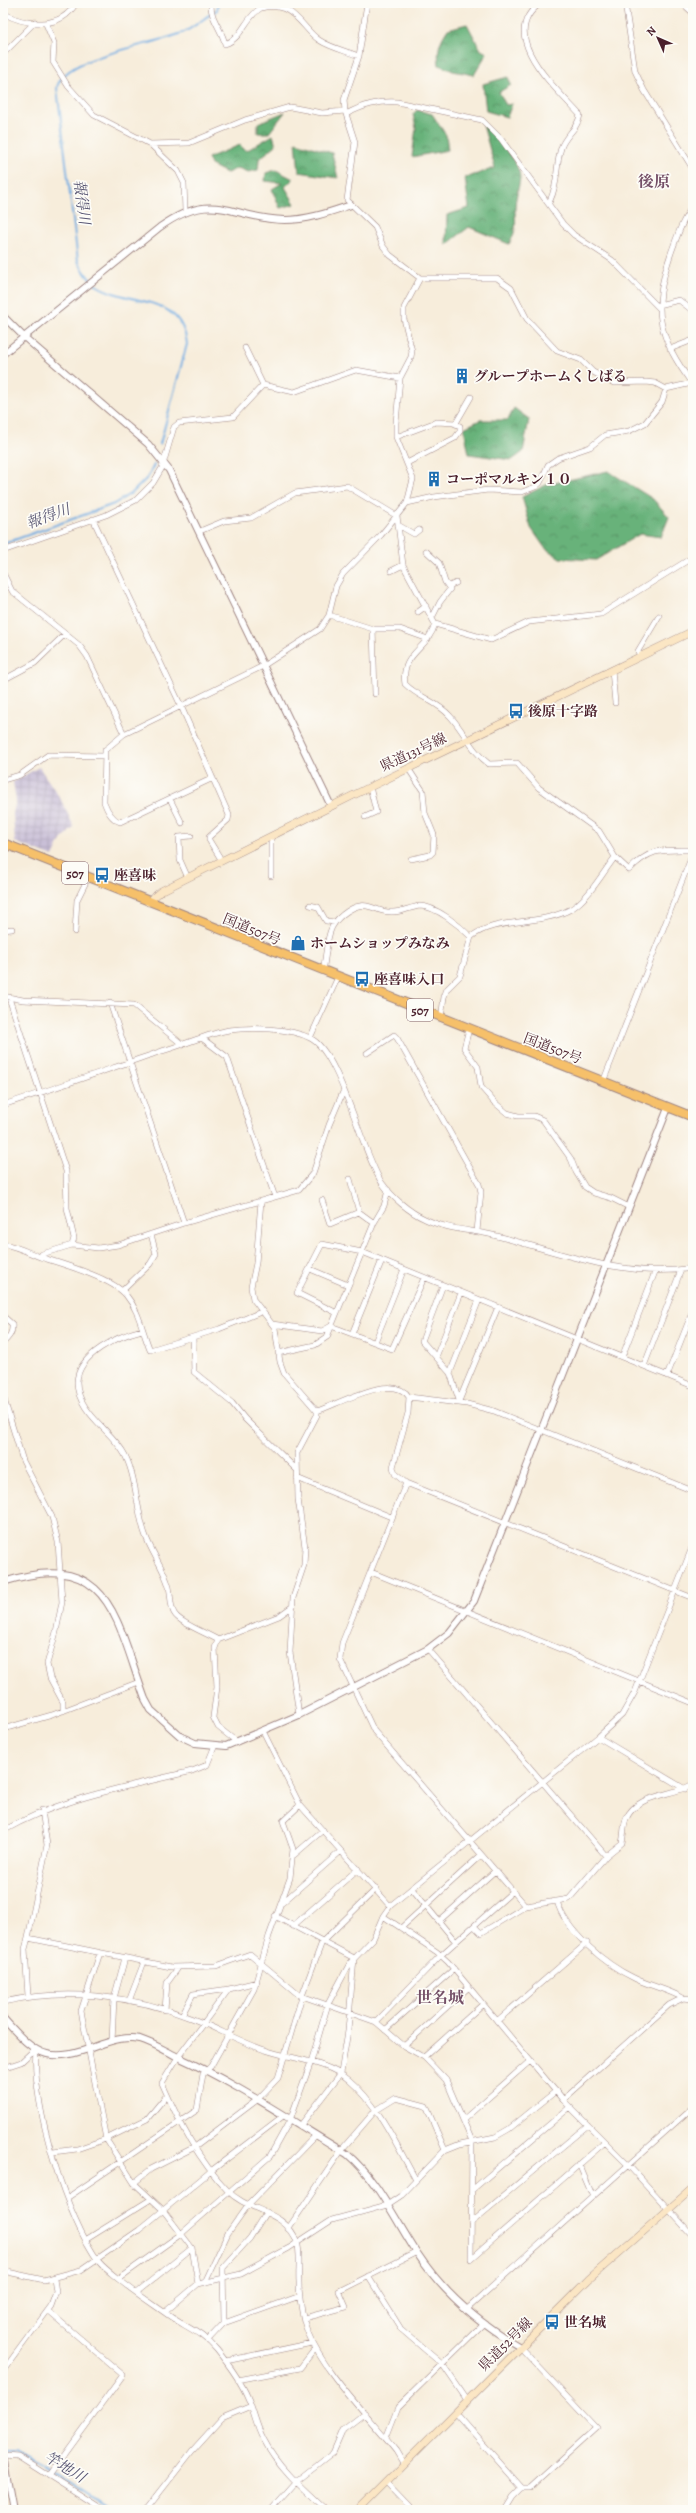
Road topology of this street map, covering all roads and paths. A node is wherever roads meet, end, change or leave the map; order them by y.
1 (76, 3) edge
2 (211, 3) edge
3 (366, 3) edge
4 (625, 3) edge
5 (682, 3) edge
6 (538, 4) edge
7 (3, 13) edge
8 (693, 13) edge
9 (34, 22) junction
10 (46, 24) junction
11 (3, 54) edge
12 (359, 56) junction
13 (345, 113) junction
14 (150, 144) junction
15 (693, 169) edge
16 (549, 203) junction
17 (351, 205) junction
18 (693, 206) edge
19 (185, 211) junction
20 (420, 278) junction
21 (659, 307) junction
22 (693, 311) edge
23 (3, 316) edge
24 (24, 337) junction
25 (693, 340) edge
26 (245, 348) dead end
27 (670, 349) junction
28 (3, 354) edge
29 (400, 378) junction
30 (692, 384) edge
31 (263, 385) junction
32 (666, 389) junction
33 (471, 397) dead end
34 (453, 423) junction
35 (396, 437) junction
36 (163, 461) junction
37 (407, 463) junction
38 (407, 503) junction
39 (396, 516) junction
40 (93, 519) junction
41 (398, 525) junction
42 (419, 530) dead end
43 (200, 531) junction
44 (3, 551) edge
45 (426, 551) dead end
46 (693, 557) edge
47 (402, 565) junction
48 (391, 571) dead end
49 (3, 573) edge
50 (456, 583) dead end
51 (449, 586) junction
52 (426, 606) junction
53 (418, 612) dead end
54 (329, 615) junction
55 (433, 616) junction
56 (659, 616) dead end
57 (435, 624) junction
58 (373, 629) junction
59 (693, 631) edge
60 (65, 634) junction
61 (428, 639) junction
62 (640, 657) junction
63 (263, 666) junction
64 (612, 670) junction
65 (3, 680) edge
66 (375, 694) dead end
67 (615, 703) dead end
68 (181, 706) junction
69 (124, 734) junction
70 (468, 740) junction
71 (105, 756) junction
72 (408, 768) junction
73 (213, 778) junction
74 (3, 780) edge
75 (370, 787) junction
76 (170, 799) junction
77 (331, 806) junction
78 (365, 816) dead end
79 (182, 823) dead end
80 (191, 836) dead end
81 (271, 837) junction
82 (3, 843) edge
83 (693, 852) edge
84 (615, 857) junction
85 (411, 858) dead end
86 (222, 861) junction
87 (271, 876) dead end
88 (88, 878) junction
89 (188, 878) junction
90 (148, 902) junction
91 (310, 905) dead end
92 (336, 922) junction
93 (12, 929) dead end
94 (3, 930) edge
95 (75, 932) dead end
96 (471, 937) junction
97 (323, 972) junction
98 (338, 977) junction
99 (6, 997) edge
100 (110, 1003) junction
101 (441, 1018) junction
102 (469, 1029) junction
103 (310, 1038) junction
104 (202, 1039) junction
105 (183, 1045) junction
106 (367, 1053) dead end
107 (131, 1062) junction
108 (603, 1082) junction
109 (343, 1092) junction
110 (40, 1093) junction
111 (3, 1105) edge
112 (668, 1108) junction
113 (693, 1117) edge
114 (350, 1179) dead end
115 (388, 1190) junction
116 (275, 1197) junction
117 (322, 1200) dead end
118 (261, 1201) junction
119 (629, 1207) junction
120 (359, 1212) junction
121 (184, 1223) junction
122 (374, 1223) junction
123 (477, 1231) junction
124 (151, 1234) junction
125 (3, 1244) edge
126 (72, 1245) junction
127 (362, 1252) junction
128 (40, 1256) junction
129 (382, 1260) junction
130 (606, 1267) junction
131 (693, 1268) edge
132 (310, 1269) junction
133 (404, 1269) junction
134 (681, 1270) junction
135 (655, 1272) junction
136 (424, 1278) junction
137 (348, 1285) junction
138 (443, 1285) junction
139 (122, 1291) junction
140 (461, 1293) junction
141 (479, 1300) junction
142 (498, 1307) junction
143 (693, 1310) edge
144 (262, 1312) junction
145 (337, 1313) junction
146 (3, 1316) edge
147 (272, 1324) junction
148 (332, 1326) junction
149 (142, 1330) junction
150 (352, 1334) junction
151 (193, 1337) junction
152 (578, 1340) junction
153 (375, 1342) junction
154 (3, 1343) edge
155 (278, 1353) junction
156 (436, 1357) junction
157 (622, 1357) junction
158 (644, 1366) junction
159 (450, 1373) junction
160 (668, 1376) junction
161 (692, 1384) edge
162 (3, 1396) edge
163 (409, 1397) junction
164 (458, 1402) junction
165 (317, 1410) junction
166 (542, 1430) junction
167 (296, 1469) junction
168 (297, 1478) junction
169 (406, 1483) junction
170 (693, 1491) edge
171 (391, 1517) junction
172 (505, 1521) junction
173 (693, 1545) edge
174 (61, 1572) junction
175 (371, 1572) junction
176 (3, 1582) edge
177 (675, 1591) junction
178 (693, 1598) edge
179 (293, 1606) junction
180 (467, 1611) junction
181 (218, 1640) junction
182 (428, 1649) junction
183 (139, 1682) junction
184 (638, 1682) junction
185 (352, 1688) junction
186 (693, 1703) edge
187 (63, 1711) junction
188 (299, 1715) junction
189 (3, 1729) edge
190 (263, 1731) junction
191 (598, 1737) junction
192 (237, 1742) junction
193 (215, 1746) junction
194 (542, 1783) junction
195 (693, 1784) edge
196 (684, 1789) junction
197 (300, 1805) junction
198 (42, 1810) junction
199 (323, 1830) junction
200 (3, 1831) edge
201 (470, 1842) junction
202 (341, 1851) junction
203 (294, 1855) junction
204 (481, 1855) junction
205 (606, 1856) junction
206 (358, 1869) junction
207 (494, 1871) junction
208 (376, 1889) junction
209 (413, 1890) junction
210 (512, 1892) junction
211 (557, 1901) junction
212 (280, 1904) junction
213 (426, 1905) junction
214 (390, 1906) junction
215 (526, 1906) junction
216 (275, 1916) junction
217 (383, 1916) junction
218 (439, 1921) junction
219 (293, 1926) junction
220 (474, 1926) junction
221 (401, 1928) junction
222 (28, 1938) junction
223 (322, 1942) junction
224 (456, 1942) junction
225 (587, 1943) junction
226 (100, 1953) junction
227 (441, 1955) junction
228 (125, 1958) junction
229 (354, 1958) junction
230 (144, 1962) junction
231 (261, 1963) junction
232 (178, 1968) junction
233 (454, 1969) junction
234 (257, 1982) junction
235 (469, 1987) junction
236 (229, 1988) junction
237 (28, 1996) junction
238 (85, 1996) junction
239 (302, 1996) junction
240 (114, 1998) junction
241 (683, 1998) junction
242 (693, 1999) edge
243 (129, 2001) junction
244 (3, 2002) edge
245 (328, 2004) junction
246 (483, 2004) junction
247 (165, 2010) junction
248 (350, 2012) junction
249 (182, 2015) junction
250 (3, 2018) edge
251 (497, 2021) junction
252 (376, 2022) junction
253 (204, 2023) junction
254 (385, 2030) junction
255 (228, 2034) junction
256 (112, 2041) junction
257 (404, 2046) junction
258 (35, 2050) junction
259 (87, 2050) junction
260 (178, 2056) junction
261 (284, 2057) junction
262 (424, 2057) junction
263 (530, 2061) junction
264 (311, 2062) junction
265 (3, 2068) edge
266 (207, 2069) junction
267 (340, 2073) junction
268 (556, 2091) junction
269 (167, 2095) junction
270 (257, 2100) junction
271 (563, 2100) junction
272 (570, 2107) junction
273 (693, 2107) edge
274 (375, 2111) junction
275 (283, 2116) junction
276 (290, 2120) junction
277 (463, 2120) junction
278 (179, 2123) junction
279 (588, 2125) junction
280 (300, 2126) junction
281 (316, 2135) junction
282 (106, 2139) junction
283 (472, 2141) junction
284 (605, 2142) junction
285 (195, 2147) junction
286 (445, 2150) junction
287 (342, 2151) junction
288 (53, 2152) junction
289 (120, 2163) junction
290 (579, 2164) junction
291 (629, 2166) junction
292 (211, 2171) junction
293 (416, 2180) junction
294 (134, 2183) junction
295 (693, 2188) edge
296 (472, 2190) junction
297 (229, 2192) junction
298 (593, 2197) junction
299 (67, 2198) junction
300 (148, 2201) dead end
301 (248, 2205) junction
302 (387, 2205) junction
303 (667, 2209) junction
304 (163, 2210) junction
305 (266, 2212) junction
306 (472, 2223) junction
307 (288, 2229) junction
308 (182, 2234) junction
309 (693, 2236) edge
310 (87, 2239) junction
311 (297, 2242) junction
312 (192, 2248) junction
313 (417, 2252) junction
314 (97, 2258) junction
315 (3, 2271) edge
316 (368, 2276) junction
317 (222, 2278) junction
318 (54, 2279) junction
319 (118, 2279) junction
320 (205, 2282) junction
321 (198, 2284) junction
322 (137, 2292) junction
323 (300, 2296) junction
324 (466, 2310) junction
325 (48, 2311) junction
326 (165, 2312) junction
327 (304, 2318) junction
328 (224, 2323) junction
329 (484, 2324) junction
330 (208, 2340) junction
331 (312, 2343) junction
332 (520, 2347) junction
333 (315, 2349) junction
334 (226, 2361) junction
335 (443, 2365) junction
336 (3, 2372) edge
337 (238, 2380) junction
338 (467, 2400) junction
339 (251, 2406) junction
340 (455, 2412) junction
341 (365, 2413) junction
342 (386, 2438) junction
343 (3, 2456) edge
344 (403, 2463) junction
345 (49, 2476) junction
346 (296, 2482) junction
347 (385, 2482) junction
348 (522, 2488) junction
349 (13, 2510) edge
350 (104, 2510) edge
351 (146, 2510) edge
352 (271, 2510) edge
353 (326, 2510) edge
354 (358, 2510) edge
355 (412, 2510) edge
356 (505, 2510) edge

1 - 10 street
2 - 12 street
3 - 12 street
4 - 15 street
5 - 8 street
6 - 16 street
7 - 9 street
9 - 10 street
9 - 11 street
10 - 14 street
12 - 13 street
13 - 14 street
13 - 16 street
13 - 17 street
14 - 19 street
16 - 21 street
17 - 19 street
17 - 20 street
18 - 21 street
19 - 24 street
20 - 29 street
20 - 32 street
21 - 22 street
21 - 27 street
23 - 24 street
24 - 28 street
24 - 36 street
25 - 27 street
26 - 31 street
27 - 30 street
29 - 31 street
29 - 35 street
30 - 32 street
31 - 36 street
32 - 38 street
33 - 34 street
34 - 35 street
34 - 37 street
35 - 37 street
36 - 40 street
36 - 43 street
37 - 38 street
38 - 39 street
39 - 41 street
39 - 43 street
39 - 54 street
40 - 44 street
40 - 68 street
41 - 42 street
41 - 47 street
43 - 63 street
45 - 51 street
46 - 57 street
47 - 48 street
47 - 52 street
49 - 60 street
50 - 51 street
51 - 55 street
52 - 53 street
52 - 55 street
54 - 58 street
54 - 63 street
55 - 57 street
56 - 62 street
57 - 61 street
58 - 61 street
58 - 66 street
59 - 62 main road, 県道131号線
60 - 65 street
60 - 69 street
61 - 70 street
62 - 64 main road, 県道131号線
63 - 68 street
63 - 77 street
64 - 67 street
64 - 70 main road, 県道131号線
68 - 69 street
68 - 73 street
69 - 71 street
70 - 72 main road, 県道131号線
70 - 84 street
71 - 74 street
71 - 76 street
72 - 75 main road, 県道131号線
72 - 85 street
73 - 76 street
73 - 86 street
75 - 77 main road, 県道131号線
75 - 78 street
76 - 79 street
77 - 81 main road, 県道131号線
80 - 89 street
81 - 86 main road, 県道131号線
81 - 87 street
82 - 88 highway, 国道507号 / 507
83 - 84 street
83 - 108 street
84 - 96 street
86 - 89 main road, 県道131号線
88 - 90 highway, 国道507号 / 507
88 - 95 street
89 - 90 main road, 県道131号線
90 - 97 highway, 国道507号 / 507
91 - 92 street
92 - 96 street
92 - 97 street
93 - 94 street
96 - 101 street
97 - 98 highway, 国道507号 / 507
98 - 101 highway, 国道507号 / 507
98 - 103 street
99 - 100 street
99 - 110 street
100 - 105 street
100 - 107 street
101 - 102 highway, 国道507号 / 507
102 - 108 highway, 国道507号 / 507
102 - 119 street
103 - 104 street
103 - 109 street
104 - 105 street
104 - 116 street
105 - 107 street
106 - 123 street
107 - 110 street
107 - 121 street
108 - 112 highway, 国道507号 / 507
109 - 115 street
109 - 116 street
110 - 111 street
110 - 126 street
112 - 113 highway, 国道507号 / 507
112 - 119 street
114 - 120 street
115 - 122 street
115 - 123 street
116 - 118 street
117 - 120 street
118 - 121 street
118 - 144 street
119 - 130 street
120 - 122 street
121 - 124 street
122 - 127 street
123 - 130 street
124 - 126 street
124 - 139 street
125 - 128 street
126 - 128 street
127 - 129 street
127 - 132 street
127 - 137 street
128 - 139 street
129 - 133 street
129 - 150 street
130 - 135 street
130 - 152 street
131 - 134 street
132 - 137 street
132 - 145 street
133 - 136 street
133 - 153 street
134 - 135 street
134 - 158 street
135 - 157 street
136 - 138 street
136 - 153 street
137 - 145 street
138 - 140 street
138 - 156 street
139 - 149 street
140 - 141 street
140 - 156 street
141 - 142 street
141 - 159 street
142 - 152 street
142 - 164 street
143 - 160 street
144 - 147 street
144 - 151 street
145 - 148 street
146 - 154 street
147 - 148 street
147 - 155 street
148 - 150 street
148 - 155 street
149 - 151 street
149 - 181 street
150 - 153 street
151 - 167 street
152 - 157 street
152 - 166 street
155 - 165 street
156 - 159 street
157 - 158 street
158 - 160 street
159 - 164 street
160 - 161 street
162 - 174 street
163 - 164 street
163 - 165 street
163 - 169 street
164 - 166 street
165 - 167 street
166 - 170 street
166 - 172 street
167 - 168 street
168 - 171 street
168 - 179 street
169 - 171 street
169 - 172 street
171 - 175 street
172 - 177 street
172 - 180 street
173 - 177 street
174 - 176 street
174 - 183 street
174 - 187 street
175 - 180 street
175 - 185 street
177 - 178 street
177 - 184 street
179 - 181 street
179 - 188 street
180 - 182 street
180 - 184 street
181 - 192 street
182 - 185 street
182 - 194 street
183 - 187 street
183 - 193 street
184 - 186 street
184 - 191 street
185 - 188 street
185 - 201 street
187 - 189 street
188 - 190 street
190 - 192 street
190 - 197 street
191 - 194 street
191 - 196 street
192 - 193 street
193 - 198 street
194 - 201 street
194 - 205 street
195 - 196 street
196 - 205 street
197 - 199 street
197 - 203 street
198 - 200 street
198 - 222 street
199 - 202 street
199 - 203 street
201 - 204 street
201 - 209 street
202 - 206 street
202 - 212 street
203 - 212 street
204 - 207 street
204 - 213 street
205 - 211 street
206 - 208 street
206 - 219 street
207 - 210 street
207 - 218 street
208 - 214 street
208 - 223 street
209 - 213 street
209 - 214 street
210 - 215 street
210 - 220 street
211 - 215 street
211 - 225 street
212 - 216 street
213 - 218 street
213 - 221 street
214 - 217 street
215 - 220 street
216 - 219 street
216 - 231 street
217 - 221 street
217 - 229 street
218 - 224 street
219 - 223 street
220 - 224 street
221 - 227 street
222 - 226 street
222 - 237 street
223 - 229 street
223 - 239 street
224 - 227 street
225 - 241 street
225 - 251 street
226 - 228 street
226 - 238 street
227 - 233 street
227 - 252 street
228 - 230 street
228 - 240 street
229 - 245 street
229 - 248 street
230 - 232 street
230 - 243 street
231 - 232 street
231 - 234 street
231 - 239 street
232 - 247 street
233 - 235 street
233 - 254 street
234 - 236 street
234 - 255 street
235 - 246 street
235 - 257 street
236 - 249 street
236 - 253 street
237 - 238 street
237 - 244 street
238 - 240 street
238 - 259 street
239 - 245 street
239 - 261 street
240 - 243 street
240 - 256 street
241 - 242 street
241 - 271 street
243 - 247 street
245 - 248 street
245 - 264 street
246 - 251 street
246 - 262 street
247 - 249 street
248 - 252 street
248 - 267 street
249 - 253 street
250 - 258 street
251 - 263 street
252 - 254 street
253 - 255 street
253 - 260 street
254 - 257 street
255 - 261 street
255 - 266 street
256 - 259 street
256 - 260 street
257 - 262 street
258 - 259 street
258 - 265 street
258 - 288 street
259 - 282 street
260 - 266 street
260 - 269 street
261 - 264 street
261 - 270 street
262 - 277 street
263 - 268 street
263 - 277 street
264 - 267 street
264 - 276 street
266 - 270 street
266 - 278 street
267 - 274 street
267 - 280 street
268 - 271 street
268 - 283 street
269 - 278 street
269 - 282 street
270 - 275 street
270 - 285 street
271 - 272 street
272 - 279 street
272 - 296 street
273 - 291 street
274 - 286 street
274 - 287 street
274 - 293 street
275 - 276 street
275 - 292 street
276 - 280 street
276 - 297 street
277 - 283 street
278 - 285 street
278 - 289 street
279 - 284 street
279 - 306 street
280 - 281 street
281 - 287 street
281 - 301 street
282 - 288 street
282 - 289 street
283 - 286 street
283 - 296 street
284 - 290 street
284 - 291 street
285 - 292 street
285 - 294 street
286 - 293 street
287 - 302 street
287 - 307 street
288 - 299 street
289 - 294 street
289 - 299 street
290 - 298 street
290 - 306 street
291 - 298 street
291 - 303 street
292 - 297 street
292 - 304 street
293 - 302 street
294 - 304 street
295 - 303 main road, 県道52号線
296 - 306 street
297 - 301 street
297 - 308 street
298 - 324 street
299 - 310 street
300 - 310 street
301 - 305 street
301 - 320 street
302 - 311 street
302 - 313 street
303 - 309 street
303 - 332 main road, 県道52号線
304 - 308 street
304 - 314 street
305 - 307 street
305 - 317 street
307 - 311 street
308 - 312 street
308 - 319 street
310 - 314 street
311 - 317 street
311 - 323 street
312 - 321 street
312 - 322 street
313 - 316 street
313 - 324 street
314 - 318 street
314 - 319 street
315 - 318 street
316 - 327 street
316 - 335 street
317 - 320 street
317 - 328 street
318 - 325 street
319 - 322 street
320 - 321 street
321 - 326 street
322 - 326 street
323 - 327 street
323 - 328 street
324 - 329 street
325 - 336 street
325 - 345 street
326 - 330 street
327 - 331 street
328 - 330 street
329 - 332 street
329 - 335 street
330 - 334 street
331 - 333 street
331 - 334 street
332 - 338 main road, 県道52号線
332 - 348 street
333 - 337 street
333 - 341 street
334 - 337 street
335 - 338 street
335 - 342 street
337 - 339 street
338 - 340 main road, 県道52号線
339 - 346 street
339 - 351 street
340 - 344 main road, 県道52号線
340 - 348 street
341 - 342 street
341 - 346 street
342 - 344 street
343 - 345 street
343 - 349 street
344 - 347 main road, 県道52号線
345 - 350 street
346 - 352 street
346 - 353 street
347 - 354 main road, 県道52号線
347 - 355 street
348 - 356 street

